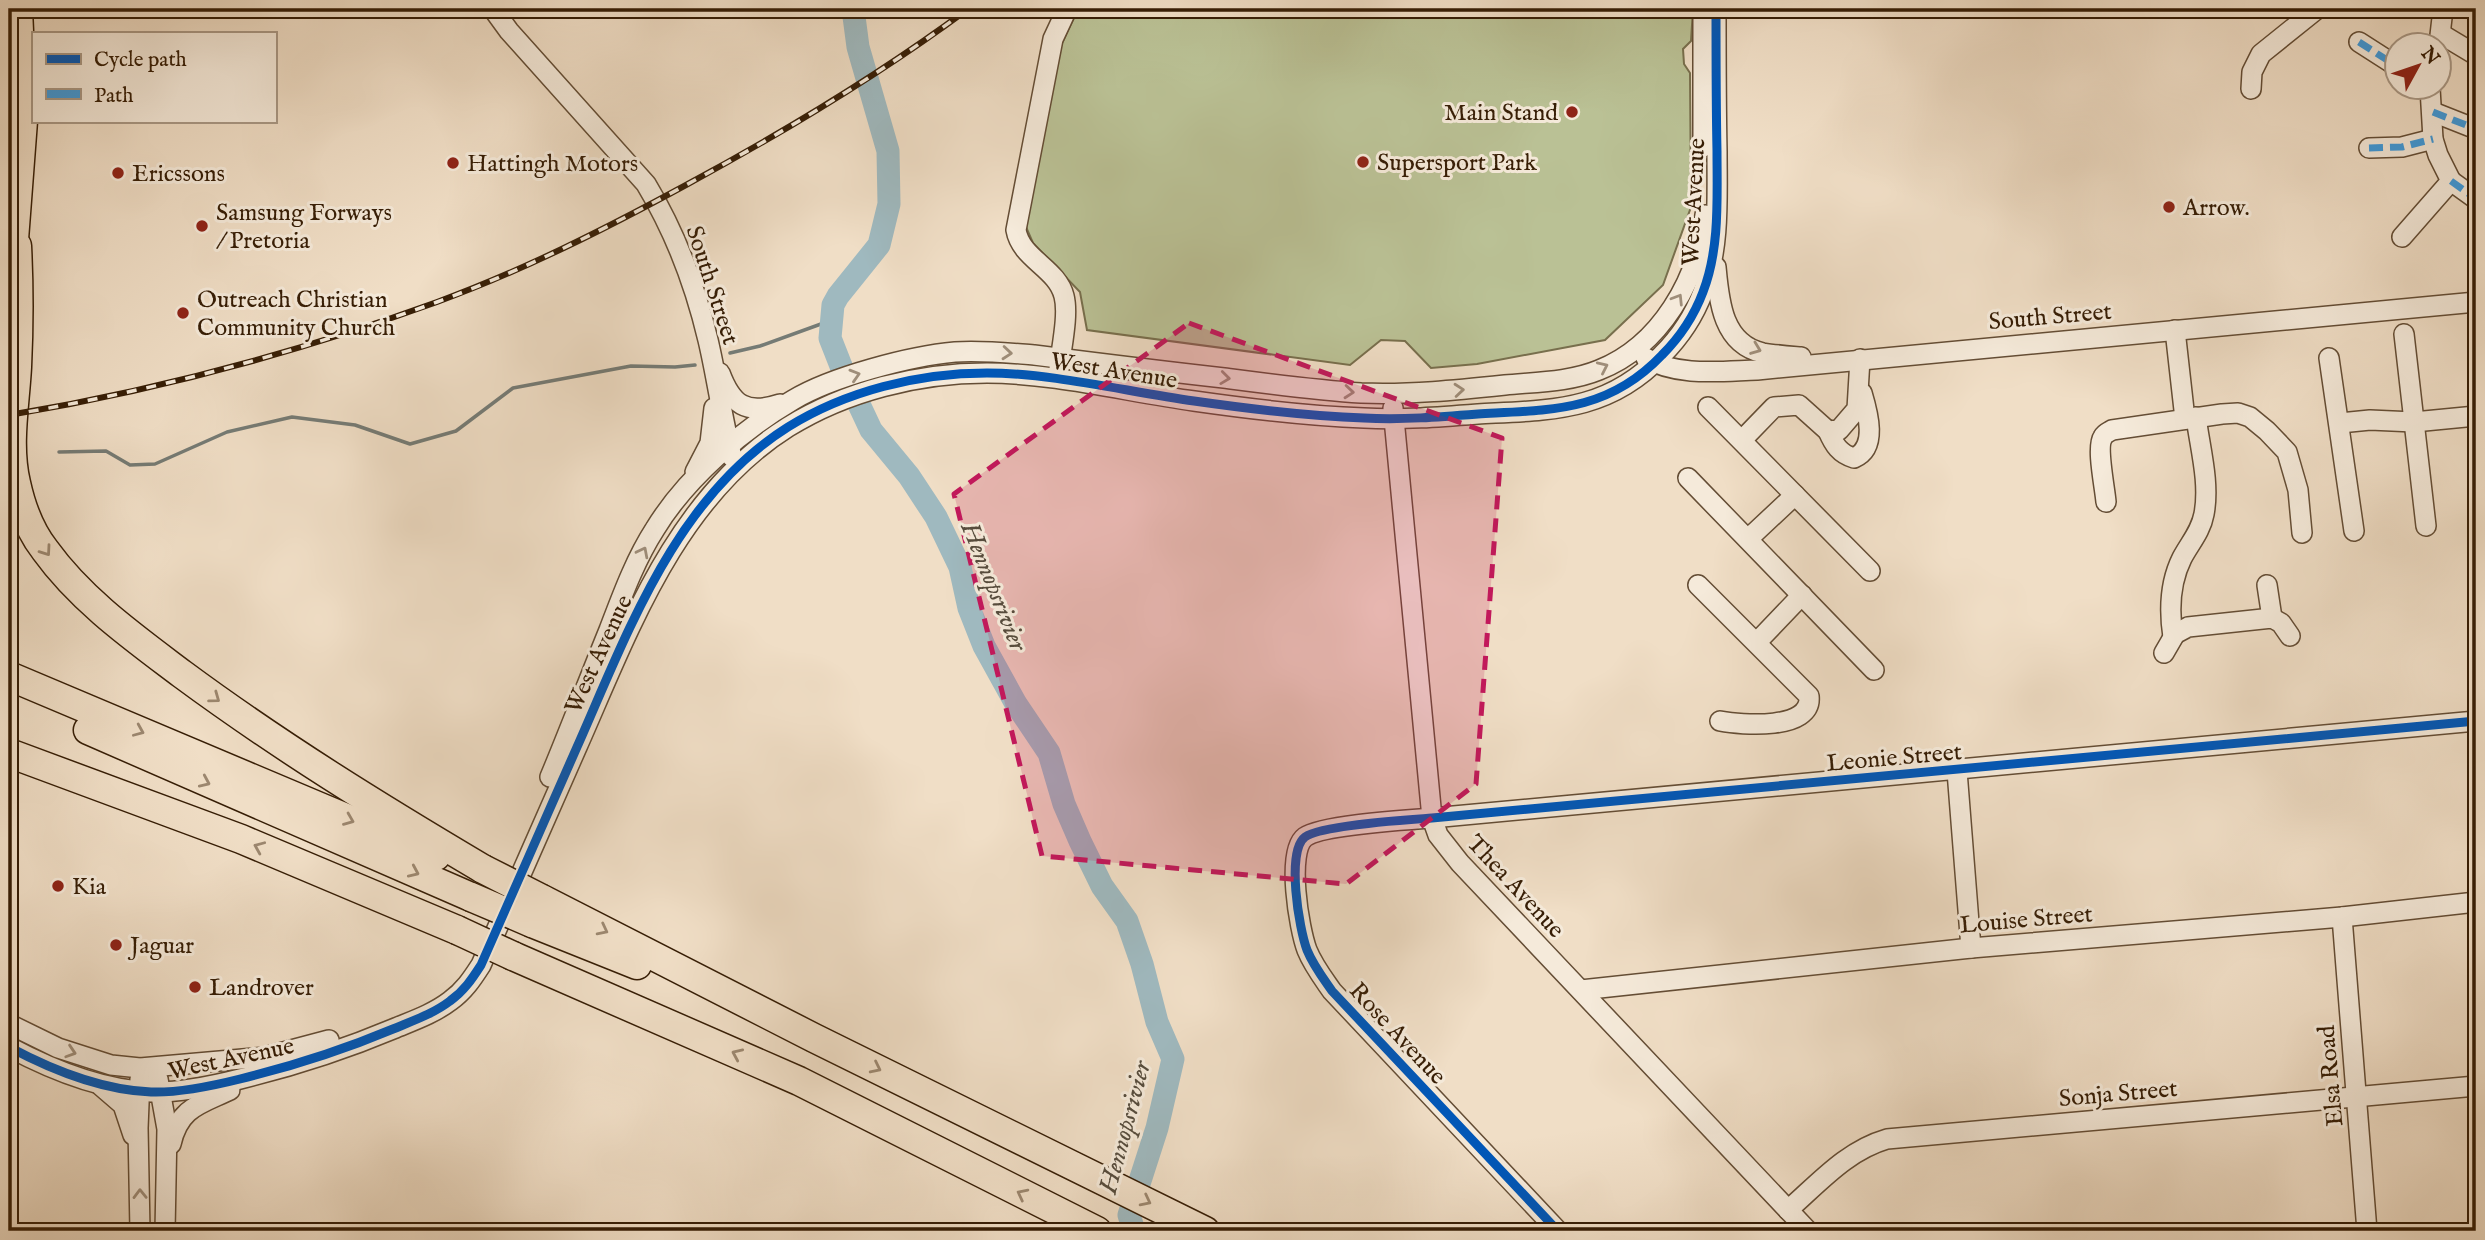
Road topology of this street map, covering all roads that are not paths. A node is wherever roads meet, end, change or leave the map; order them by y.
1 (20, 9) edge
2 (493, 9) edge
3 (1067, 9) edge
4 (1703, 9) edge
5 (1716, 9) edge
6 (2317, 9) edge
7 (2442, 9) edge
8 (2441, 32) edge
9 (2359, 43) dead end
10 (2454, 46) edge
11 (2476, 55) edge
12 (2384, 58) edge
13 (2251, 89) dead end
14 (2432, 102) edge
15 (2433, 112) junction
16 (2476, 129) edge
17 (2433, 139) junction
18 (2369, 148) dead end
19 (2451, 181) junction
20 (2476, 198) edge
21 (2402, 237) dead end
22 (17, 246) junction
23 (1714, 248) junction
24 (2476, 302) edge
25 (9, 318) edge
26 (2175, 330) junction
27 (2404, 334) dead end
28 (708, 339) junction
29 (1633, 350) junction
30 (1060, 358) junction
31 (2329, 358) dead end
32 (1860, 359) junction
33 (1838, 362) junction
34 (1654, 363) junction
35 (901, 371) junction
36 (1057, 380) junction
37 (716, 386) junction
38 (1858, 392) junction
39 (1391, 393) junction
40 (794, 399) junction
41 (1708, 407) dead end
42 (2476, 416) edge
43 (2190, 418) junction
44 (1394, 419) junction
45 (2414, 422) junction
46 (2340, 423) junction
47 (1824, 428) junction
48 (1742, 440) junction
49 (729, 446) junction
50 (735, 469) junction
51 (1688, 478) dead end
52 (688, 486) junction
53 (1795, 495) junction
54 (2106, 502) dead end
55 (2426, 526) dead end
56 (2354, 531) dead end
57 (2302, 533) dead end
58 (1748, 538) junction
59 (1870, 571) dead end
60 (1698, 585) dead end
61 (2267, 585) dead end
62 (1802, 595) junction
63 (2272, 618) junction
64 (2290, 636) dead end
65 (1757, 642) junction
66 (1874, 670) dead end
67 (9, 676) edge
68 (9, 694) edge
69 (1720, 720) dead end
70 (2476, 721) edge
71 (9, 744) edge
72 (9, 753) edge
73 (1957, 771) junction
74 (1428, 780) junction
75 (116, 792) junction
76 (1460, 815) junction
77 (1432, 818) junction
78 (1316, 831) joint
79 (483, 869) junction
80 (2476, 902) edge
81 (537, 911) junction
82 (2342, 917) junction
83 (1972, 948) junction
84 (1581, 990) junction
85 (9, 1024) edge
86 (9, 1047) edge
87 (148, 1067) junction
88 (263, 1074) junction
89 (97, 1082) junction
90 (2476, 1086) edge
91 (140, 1091) junction
92 (161, 1092) junction
93 (2357, 1097) junction
94 (139, 1156) junction
95 (168, 1160) junction
96 (1788, 1210) junction
97 (1198, 1227) edge
98 (1090, 1228) edge
99 (140, 1231) edge
100 (165, 1231) edge
101 (1558, 1231) edge
102 (1808, 1231) edge
103 (2367, 1231) edge

1 - 22 main road
2 - 28 street, South Street
3 - 30 street
29 -> 4 street, West Avenue
5 - 23 street, West Avenue
6 - 13 street
7 - 8 street
9 - 12 street
10 - 11 street
14 - 15 street
15 - 16 street
15 - 17 street
17 - 18 street
17 - 19 street
19 - 20 street
19 - 21 street
22 - 25 main road
22 -> 79 highway
23 -> 33 street
23 - 34 street, West Avenue
24 - 26 street, South Street
26 - 32 street, South Street
26 - 43 street
27 - 45 street
28 - 37 street, South Street
28 - 40 street
29 - 34 street, South Street
39 -> 29 street, West Avenue
35 -> 30 street, West Avenue
30 - 36 street
30 -> 39 street, West Avenue
31 - 46 street
32 - 33 street, South Street
32 - 38 street
33 - 34 street, South Street
34 - 44 street, West Avenue
35 - 36 street, West Avenue
40 -> 35 street, West Avenue
35 - 50 street, West Avenue
36 - 44 street, West Avenue
37 - 49 street, South Street
37 - 52 street
38 - 47 street
38 - 47 street
39 - 44 street, Thea Avenue
40 - 49 street, West Avenue
41 - 48 street
42 - 45 street
43 - 54 street
43 - 57 street
43 - 63 street
44 - 74 street, Thea Avenue
45 - 46 street
45 - 55 street
46 - 56 street
47 - 48 street
48 - 53 street
49 - 50 street, South Street
49 - 52 street, West Avenue
50 - 88 street, West Avenue
51 - 58 street
87 -> 52 street, West Avenue
53 - 58 street
53 - 59 street
58 - 62 street
60 - 65 street
61 - 63 street
62 - 65 street
62 - 66 street
63 - 64 street
65 - 69 street
67 -> 79 highway
68 -> 81 highway, bridge
70 - 73 street, Leonie Street
71 - 75 highway
72 - 75 highway
73 - 76 street, Leonie Street
73 - 83 street
74 - 76 street
74 - 77 street, Thea Avenue
98 -> 75 highway, bridge
76 - 77 street, Leonie Street
77 - 78 street, Leonie Street
77 - 84 street, Thea Avenue
78 - 101 street, Rose Avenue
79 - 81 highway, bridge
80 - 82 street, Louise Street
81 -> 97 highway
82 - 83 street, Louise Street
82 - 93 street, Elsa Road
83 - 84 street, Louise Street
84 - 96 street, Thea Avenue
85 -> 87 street, West Avenue
86 - 89 street, West Avenue
87 - 91 street
87 - 92 street
88 - 92 street, West Avenue
88 - 95 street
89 - 91 street, West Avenue
89 - 94 street
90 - 93 street, Sonja Street
91 - 92 street, West Avenue
91 - 94 street
92 - 95 street
93 - 96 street, Sonja Street
93 - 103 street, Elsa Road
99 -> 94 street
95 - 100 street
96 - 102 street, Thea Avenue

